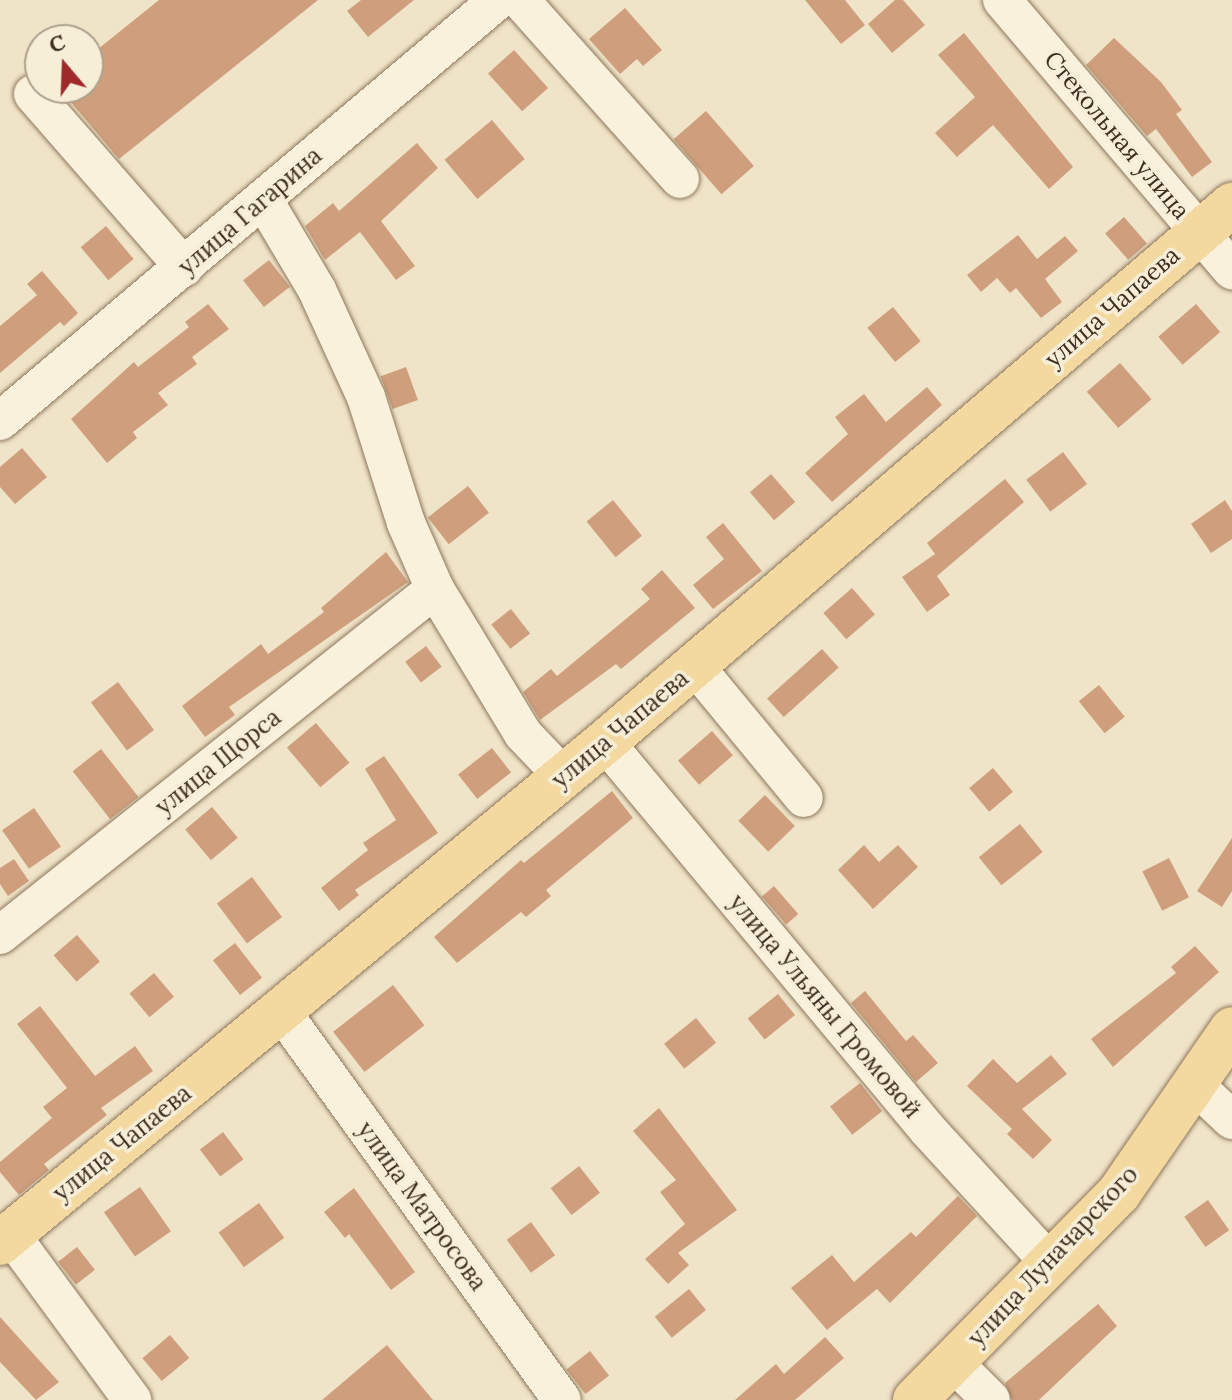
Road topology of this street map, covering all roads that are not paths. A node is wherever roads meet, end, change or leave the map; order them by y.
1 (498, 0) edge
2 (520, 0) edge
3 (1002, 0) edge
4 (42, 104) edge
5 (680, 179) dead end
6 (263, 199) junction
7 (1216, 219) edge
8 (184, 267) junction
9 (1232, 270) edge
10 (0, 421) edge
11 (435, 589) junction
12 (695, 666) junction
13 (605, 742) junction
14 (563, 776) junction
15 (804, 798) dead end
16 (0, 935) edge
17 (282, 1012) junction
18 (1232, 1029) edge
19 (1195, 1085) junction
20 (1232, 1120) edge
21 (6, 1239) edge
22 (1051, 1264) junction
23 (954, 1363) junction
24 (132, 1400) edge
25 (562, 1400) edge
26 (915, 1400) edge
27 (991, 1400) edge

1 - 6 street, улица Гагарина
2 - 5 street
3 - 7 street, Стекольная улица
4 - 8 street
6 - 8 street, улица Гагарина
6 - 11 street
7 - 9 street, Стекольная улица
7 - 12 main road, улица Чапаева
8 - 10 street, улица Гагарина
11 - 14 street
11 - 16 street, улица Щорса
12 - 13 main road, улица Чапаева
12 - 15 street
13 - 14 main road, улица Чапаева
13 - 22 street, улица Ульяны Громовой
14 - 17 main road, улица Чапаева
17 - 21 main road, улица Чапаева
17 - 25 street, улица Матросова
18 - 19 main road, улица Луначарского
19 - 20 street
19 - 22 main road, улица Луначарского
21 - 24 street
22 - 23 main road, улица Луначарского
23 - 26 main road, улица Луначарского
23 - 27 street, улица Луначарского

